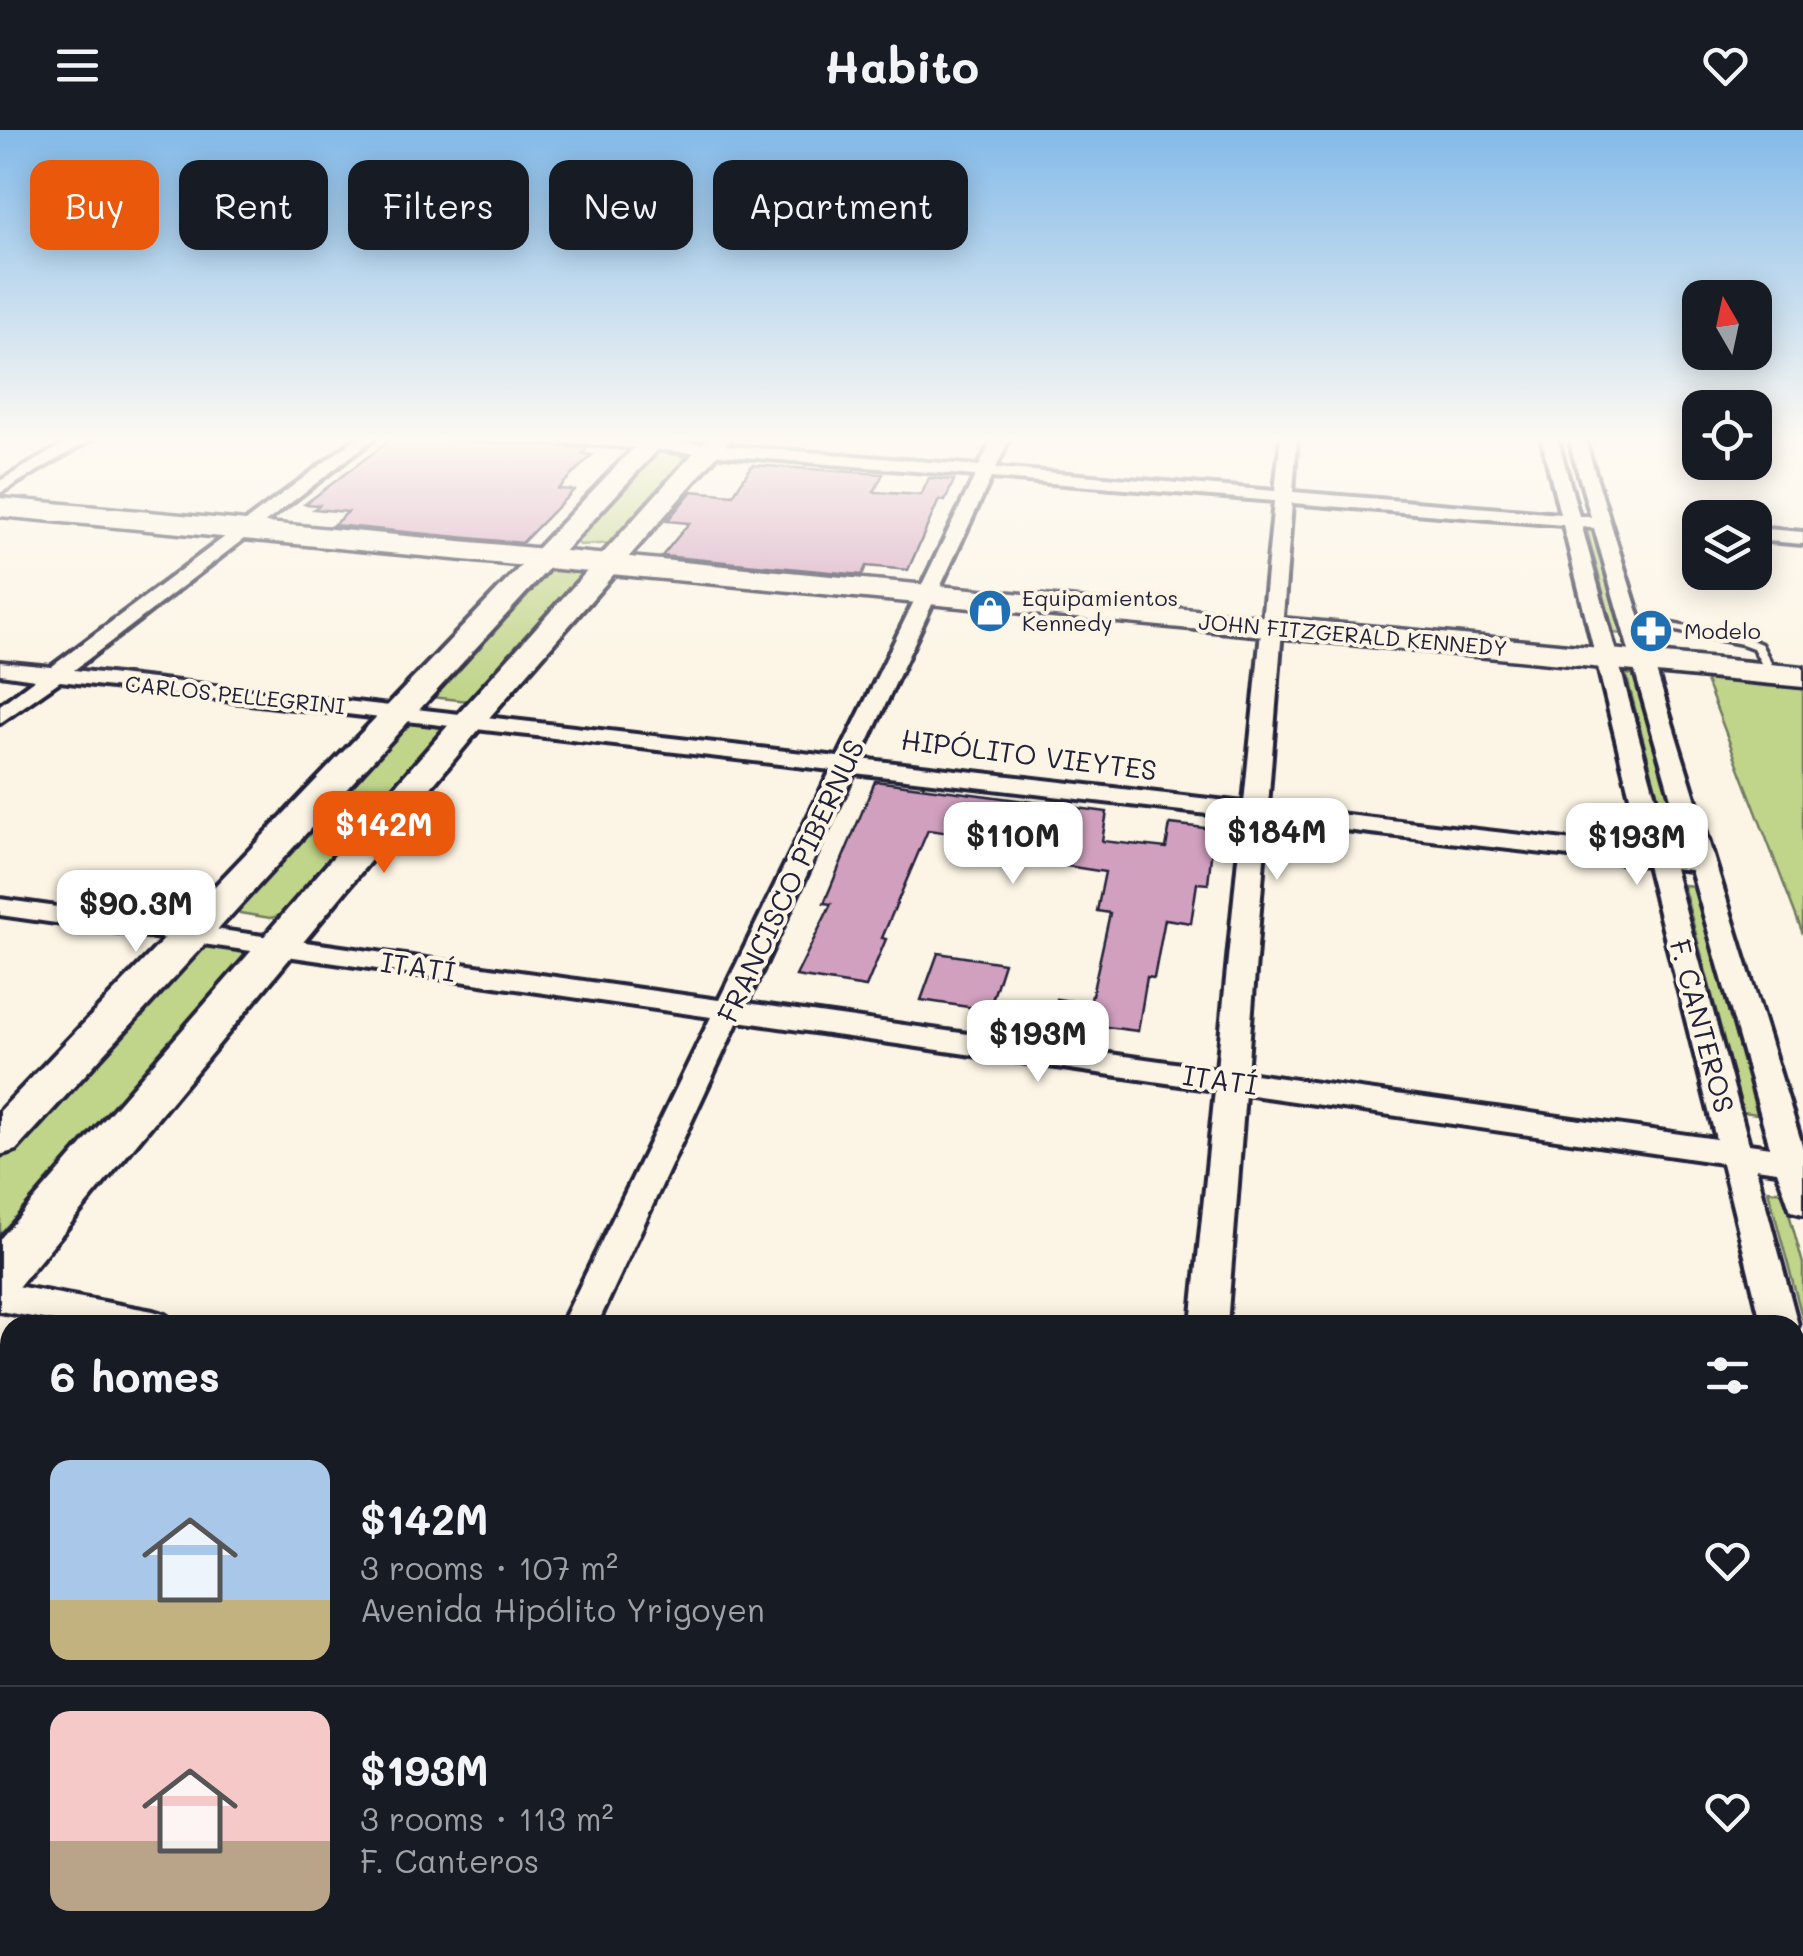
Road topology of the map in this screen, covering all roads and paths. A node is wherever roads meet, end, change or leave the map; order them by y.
1 (169, 522) edge
2 (254, 522) edge
3 (577, 522) edge
4 (648, 522) edge
5 (962, 522) edge
6 (1282, 522) edge
7 (1572, 522) edge
8 (1592, 522) edge
9 (1599, 523) joint
10 (245, 529) junction
11 (1772, 535) edge
12 (1803, 538) edge
13 (545, 557) junction
14 (613, 563) junction
15 (928, 594) junction
16 (1630, 620) junction
17 (1272, 627) junction
18 (1606, 658) junction
19 (1643, 662) junction
20 (0, 668) edge
21 (54, 674) junction
22 (1787, 675) edge
23 (396, 712) junction
24 (0, 716) edge
25 (470, 720) junction
26 (846, 764) junction
27 (1256, 811) junction
28 (1658, 858) junction
29 (1701, 863) junction
30 (0, 907) edge
31 (189, 934) junction
32 (281, 947) junction
33 (729, 1011) junction
34 (1231, 1082) junction
35 (0, 1139) edge
36 (1735, 1154) junction
37 (1797, 1162) edge
38 (1803, 1202) edge
39 (0, 1273) edge
40 (0, 1298) edge
41 (97, 1315) edge
42 (584, 1315) edge
43 (1210, 1315) edge
44 (1777, 1315) edge

1 - 10 main road, JOHN FITZGERALD KENNEDY
2 - 10 street
3 - 13 main road
4 - 14 main road
5 - 15 street, FRANCISCO PIBERNUS
6 - 17 street
7 - 18 street, F. CANTEROS
8 - 9 street
9 - 16 street, F. CANTEROS
10 - 13 main road, JOHN FITZGERALD KENNEDY
10 - 21 street
11 - 12 street
13 - 14 main road, JOHN FITZGERALD KENNEDY
13 - 23 main road
14 - 15 main road, JOHN FITZGERALD KENNEDY
14 - 25 main road
15 - 17 main road, JOHN FITZGERALD KENNEDY
15 - 26 street, FRANCISCO PIBERNUS
16 - 19 street, F. CANTEROS
16 - 22 lane
17 - 18 main road, JOHN FITZGERALD KENNEDY
17 - 27 street
18 - 19 main road, JOHN FITZGERALD KENNEDY
18 - 28 street, F. CANTEROS
19 - 22 main road, JOHN FITZGERALD KENNEDY
19 - 29 street, F. CANTEROS
20 - 21 street, CARLOS PELLEGRINI
21 - 23 street, CARLOS PELLEGRINI
21 - 24 street
23 - 25 street, CARLOS PELLEGRINI
23 - 31 main road
25 - 26 street, HIPÓLITO VIEYTES
25 - 32 main road
26 - 27 street, HIPÓLITO VIEYTES
26 - 33 street, FRANCISCO PIBERNUS
27 - 28 street, HIPÓLITO VIEYTES
27 - 34 street
28 - 29 street, HIPÓLITO VIEYTES
28 - 36 street, F. CANTEROS
29 - 37 street, F. CANTEROS
30 - 31 street, ITATÍ
31 - 32 street, ITATÍ
31 - 35 main road
32 - 33 street, ITATÍ
32 - 39 main road
33 - 34 street, ITATÍ
33 - 42 street, FRANCISCO PIBERNUS
34 - 36 street, ITATÍ
34 - 43 street
36 - 37 street, ITATÍ
36 - 44 street, F. CANTEROS
37 - 38 street, F. CANTEROS
40 - 41 street

